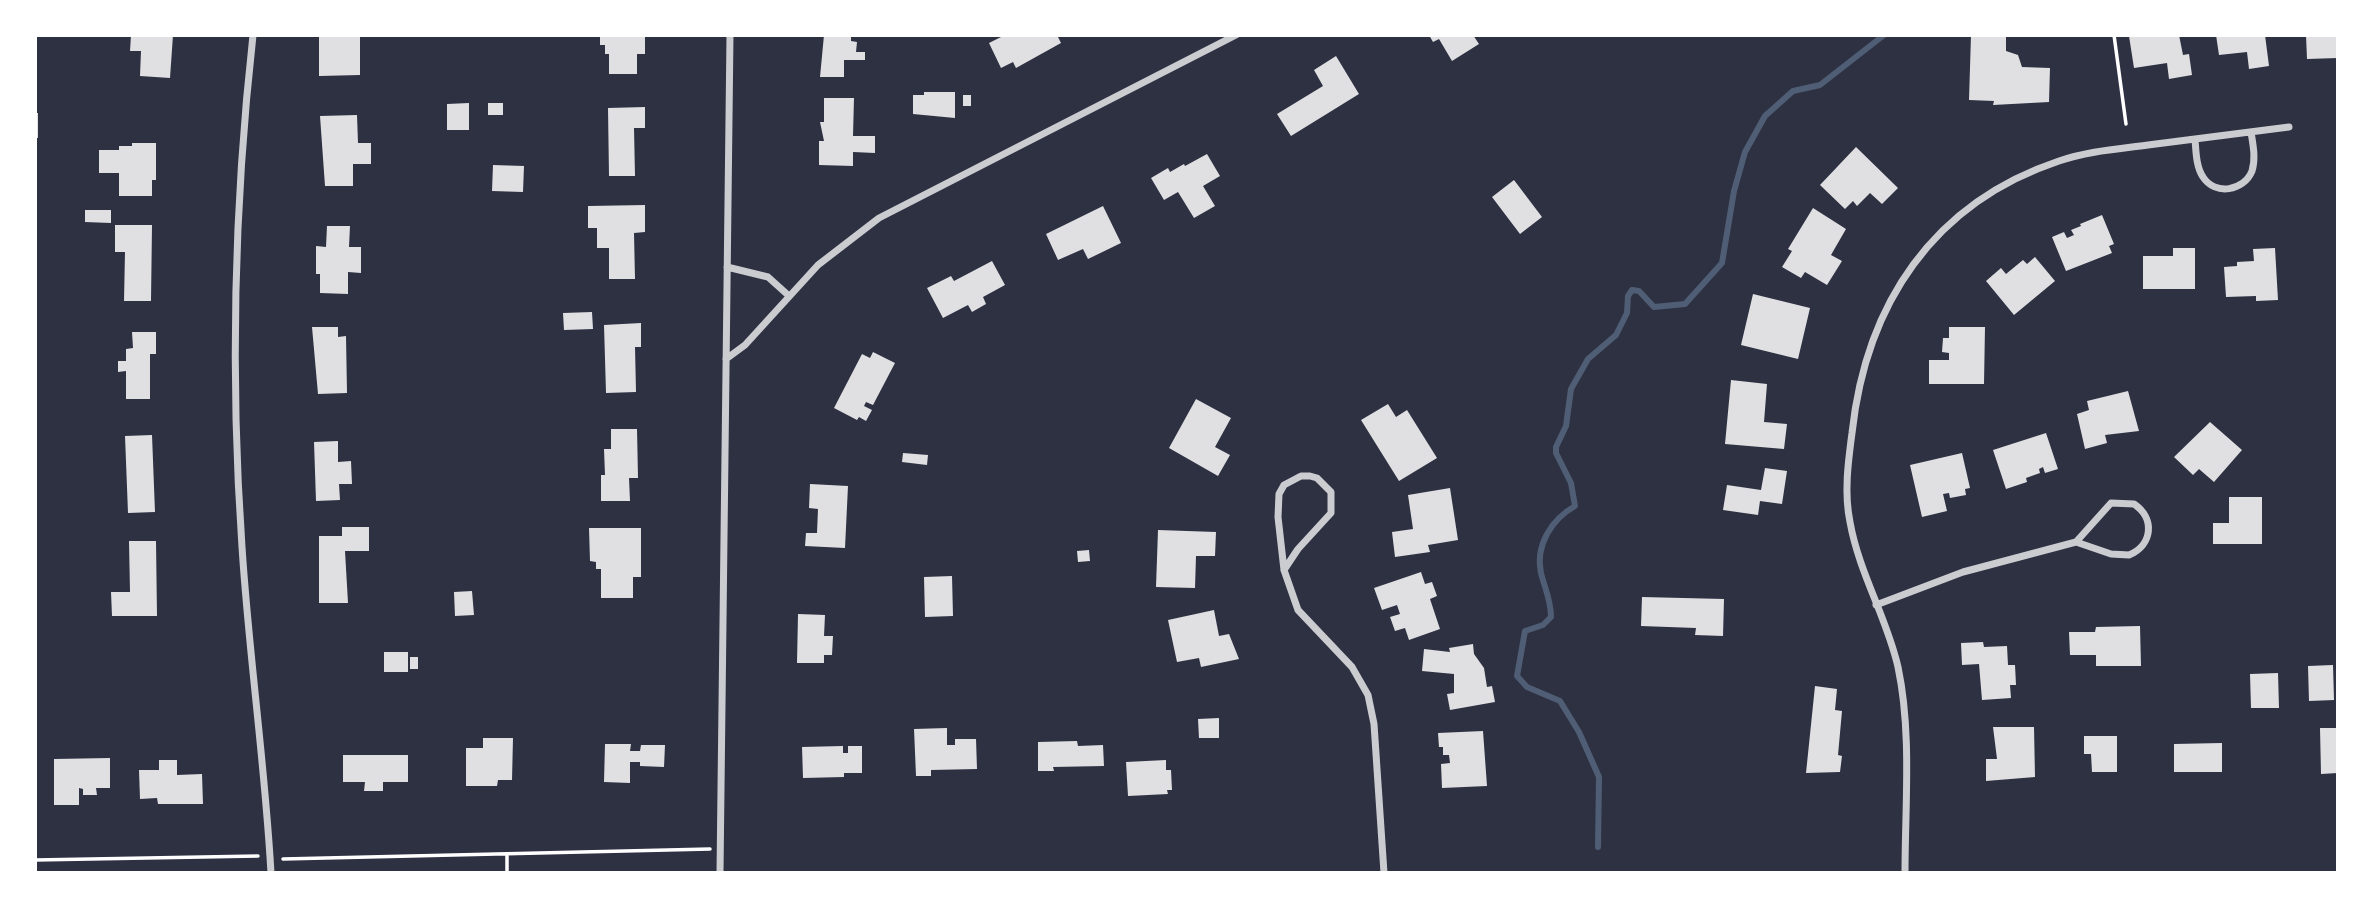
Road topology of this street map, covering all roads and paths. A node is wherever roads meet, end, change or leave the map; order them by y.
1 (253, 35) edge
2 (730, 35) edge
3 (1236, 35) edge
4 (2114, 35) edge
5 (2126, 124) dead end
6 (2289, 127) dead end
7 (2251, 132) junction
8 (2194, 139) junction
9 (727, 267) junction
10 (788, 295) junction
11 (726, 359) junction
12 (2076, 542) junction
13 (1284, 570) junction
14 (1877, 605) junction
15 (709, 849) dead end
16 (507, 853) junction
17 (259, 856) dead end
18 (282, 859) dead end
19 (35, 860) edge
20 (271, 873) edge
21 (508, 873) edge
22 (720, 873) edge
23 (1384, 873) edge
24 (1905, 873) edge

1 - 20 street
2 - 9 street
3 - 10 street
4 - 5 path
6 - 7 street
7 - 8 street
7 - 8 street
8 - 14 street
9 - 10 street
9 - 11 street
10 - 11 street
11 - 22 street
12 - 12 street
12 - 14 street
13 - 13 street
13 - 23 street
14 - 24 street
15 - 16 path
16 - 18 path
16 - 21 path
17 - 19 path

